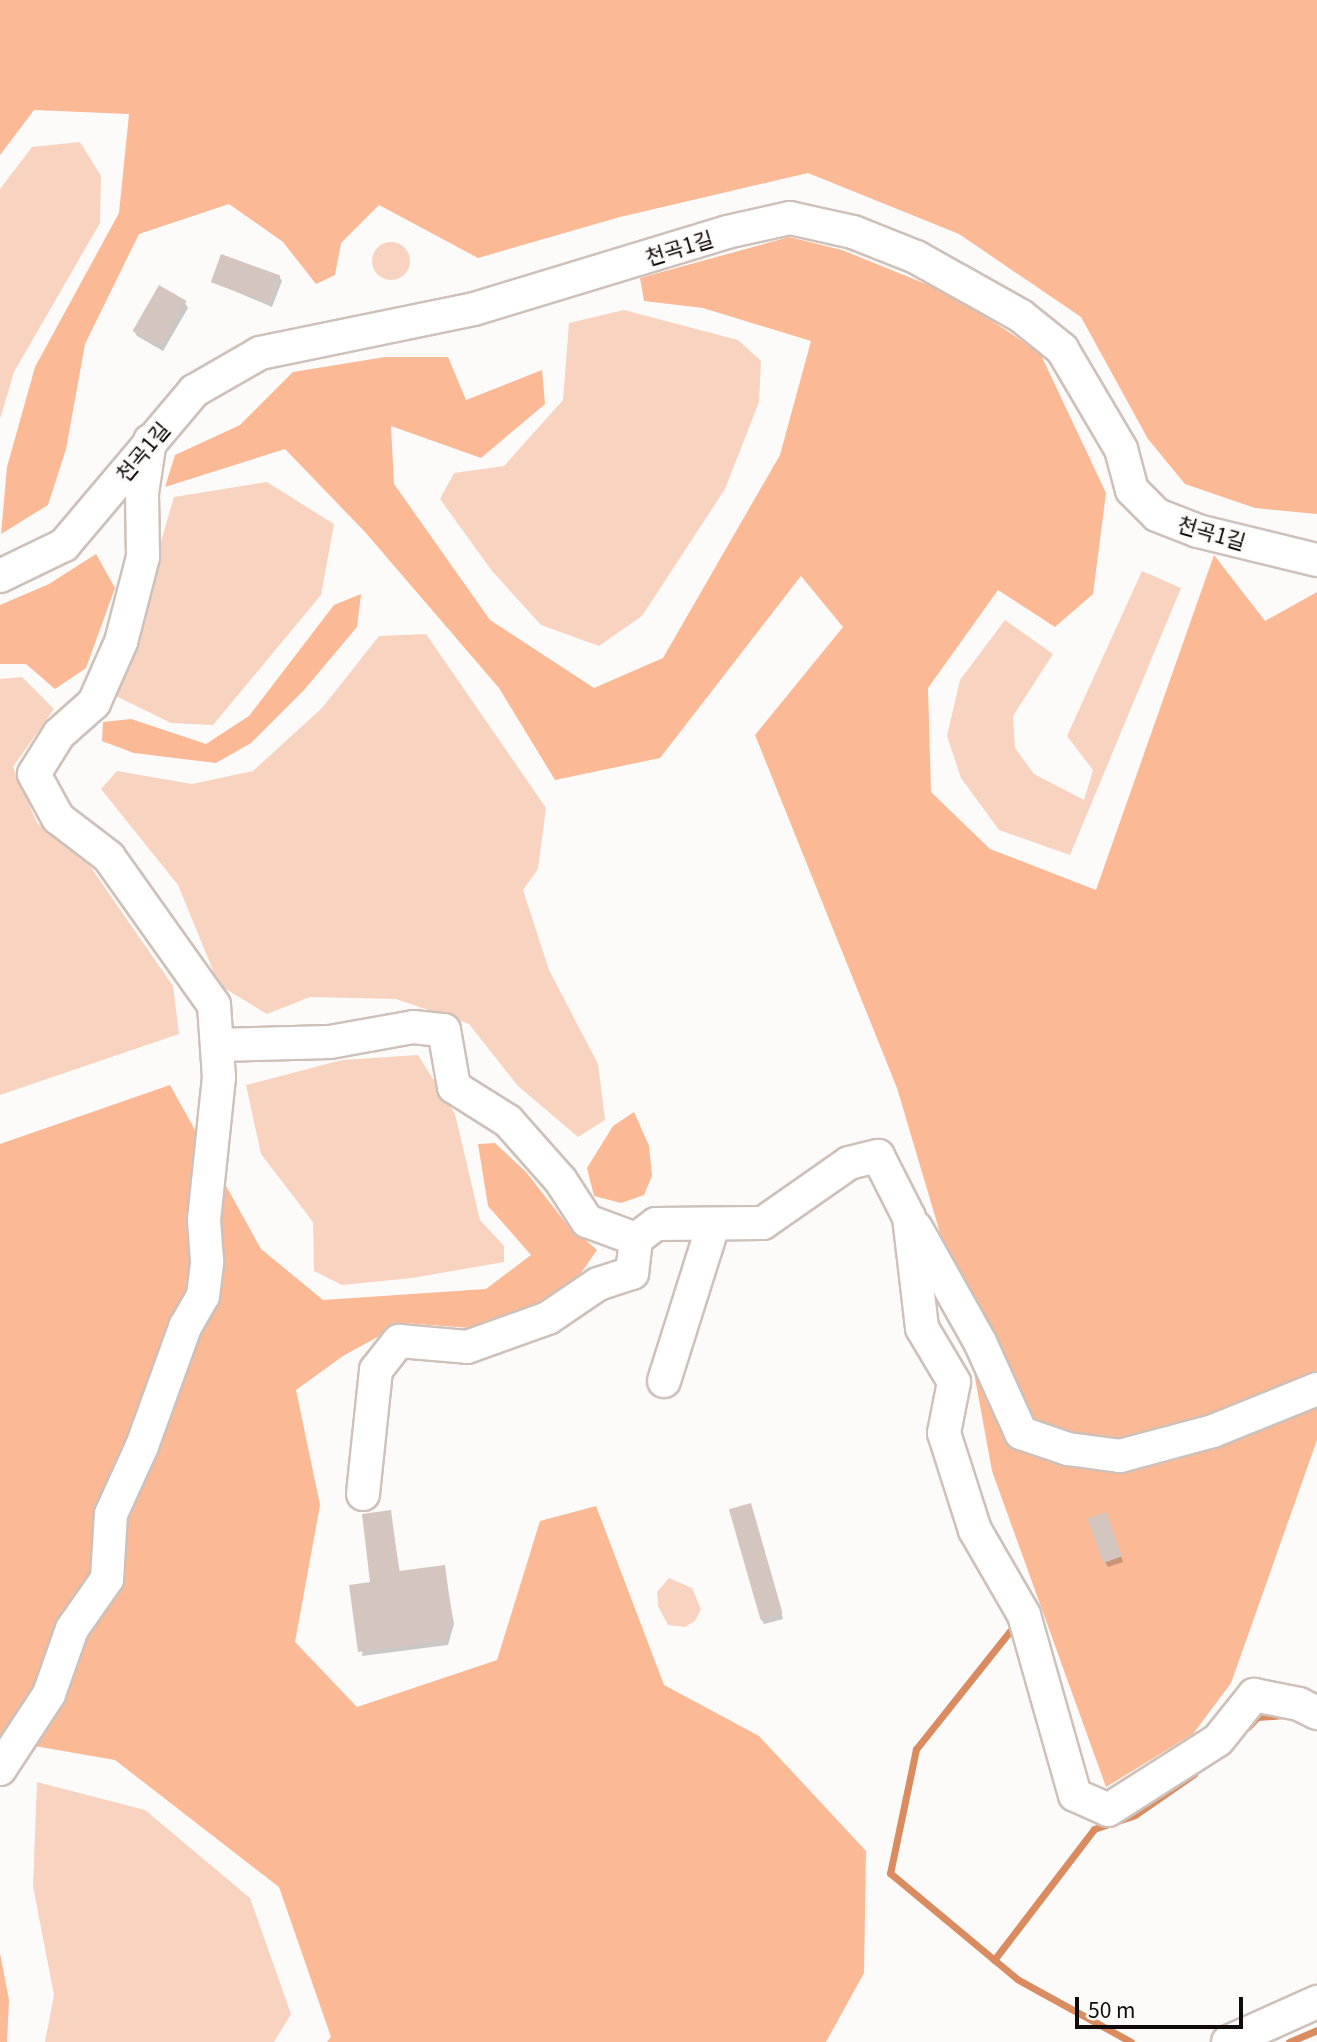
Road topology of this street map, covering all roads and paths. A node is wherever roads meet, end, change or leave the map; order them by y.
1 (150, 440) junction
2 (1317, 560) edge
3 (0, 576) edge
4 (218, 1045) junction
5 (909, 1217) junction
6 (713, 1226) junction
7 (636, 1239) junction
8 (664, 1381) dead end
9 (1317, 1389) edge
10 (363, 1494) dead end
11 (1317, 1713) edge
12 (0, 1769) edge
13 (1317, 2002) edge
14 (1228, 2042) edge

1 - 2 street, 천곡1길
1 - 3 street, 천곡1길
1 - 4 street
4 - 7 street
4 - 12 street
5 - 6 street
5 - 9 street
5 - 11 street
6 - 7 street
6 - 8 street
7 - 10 street
13 - 14 street

